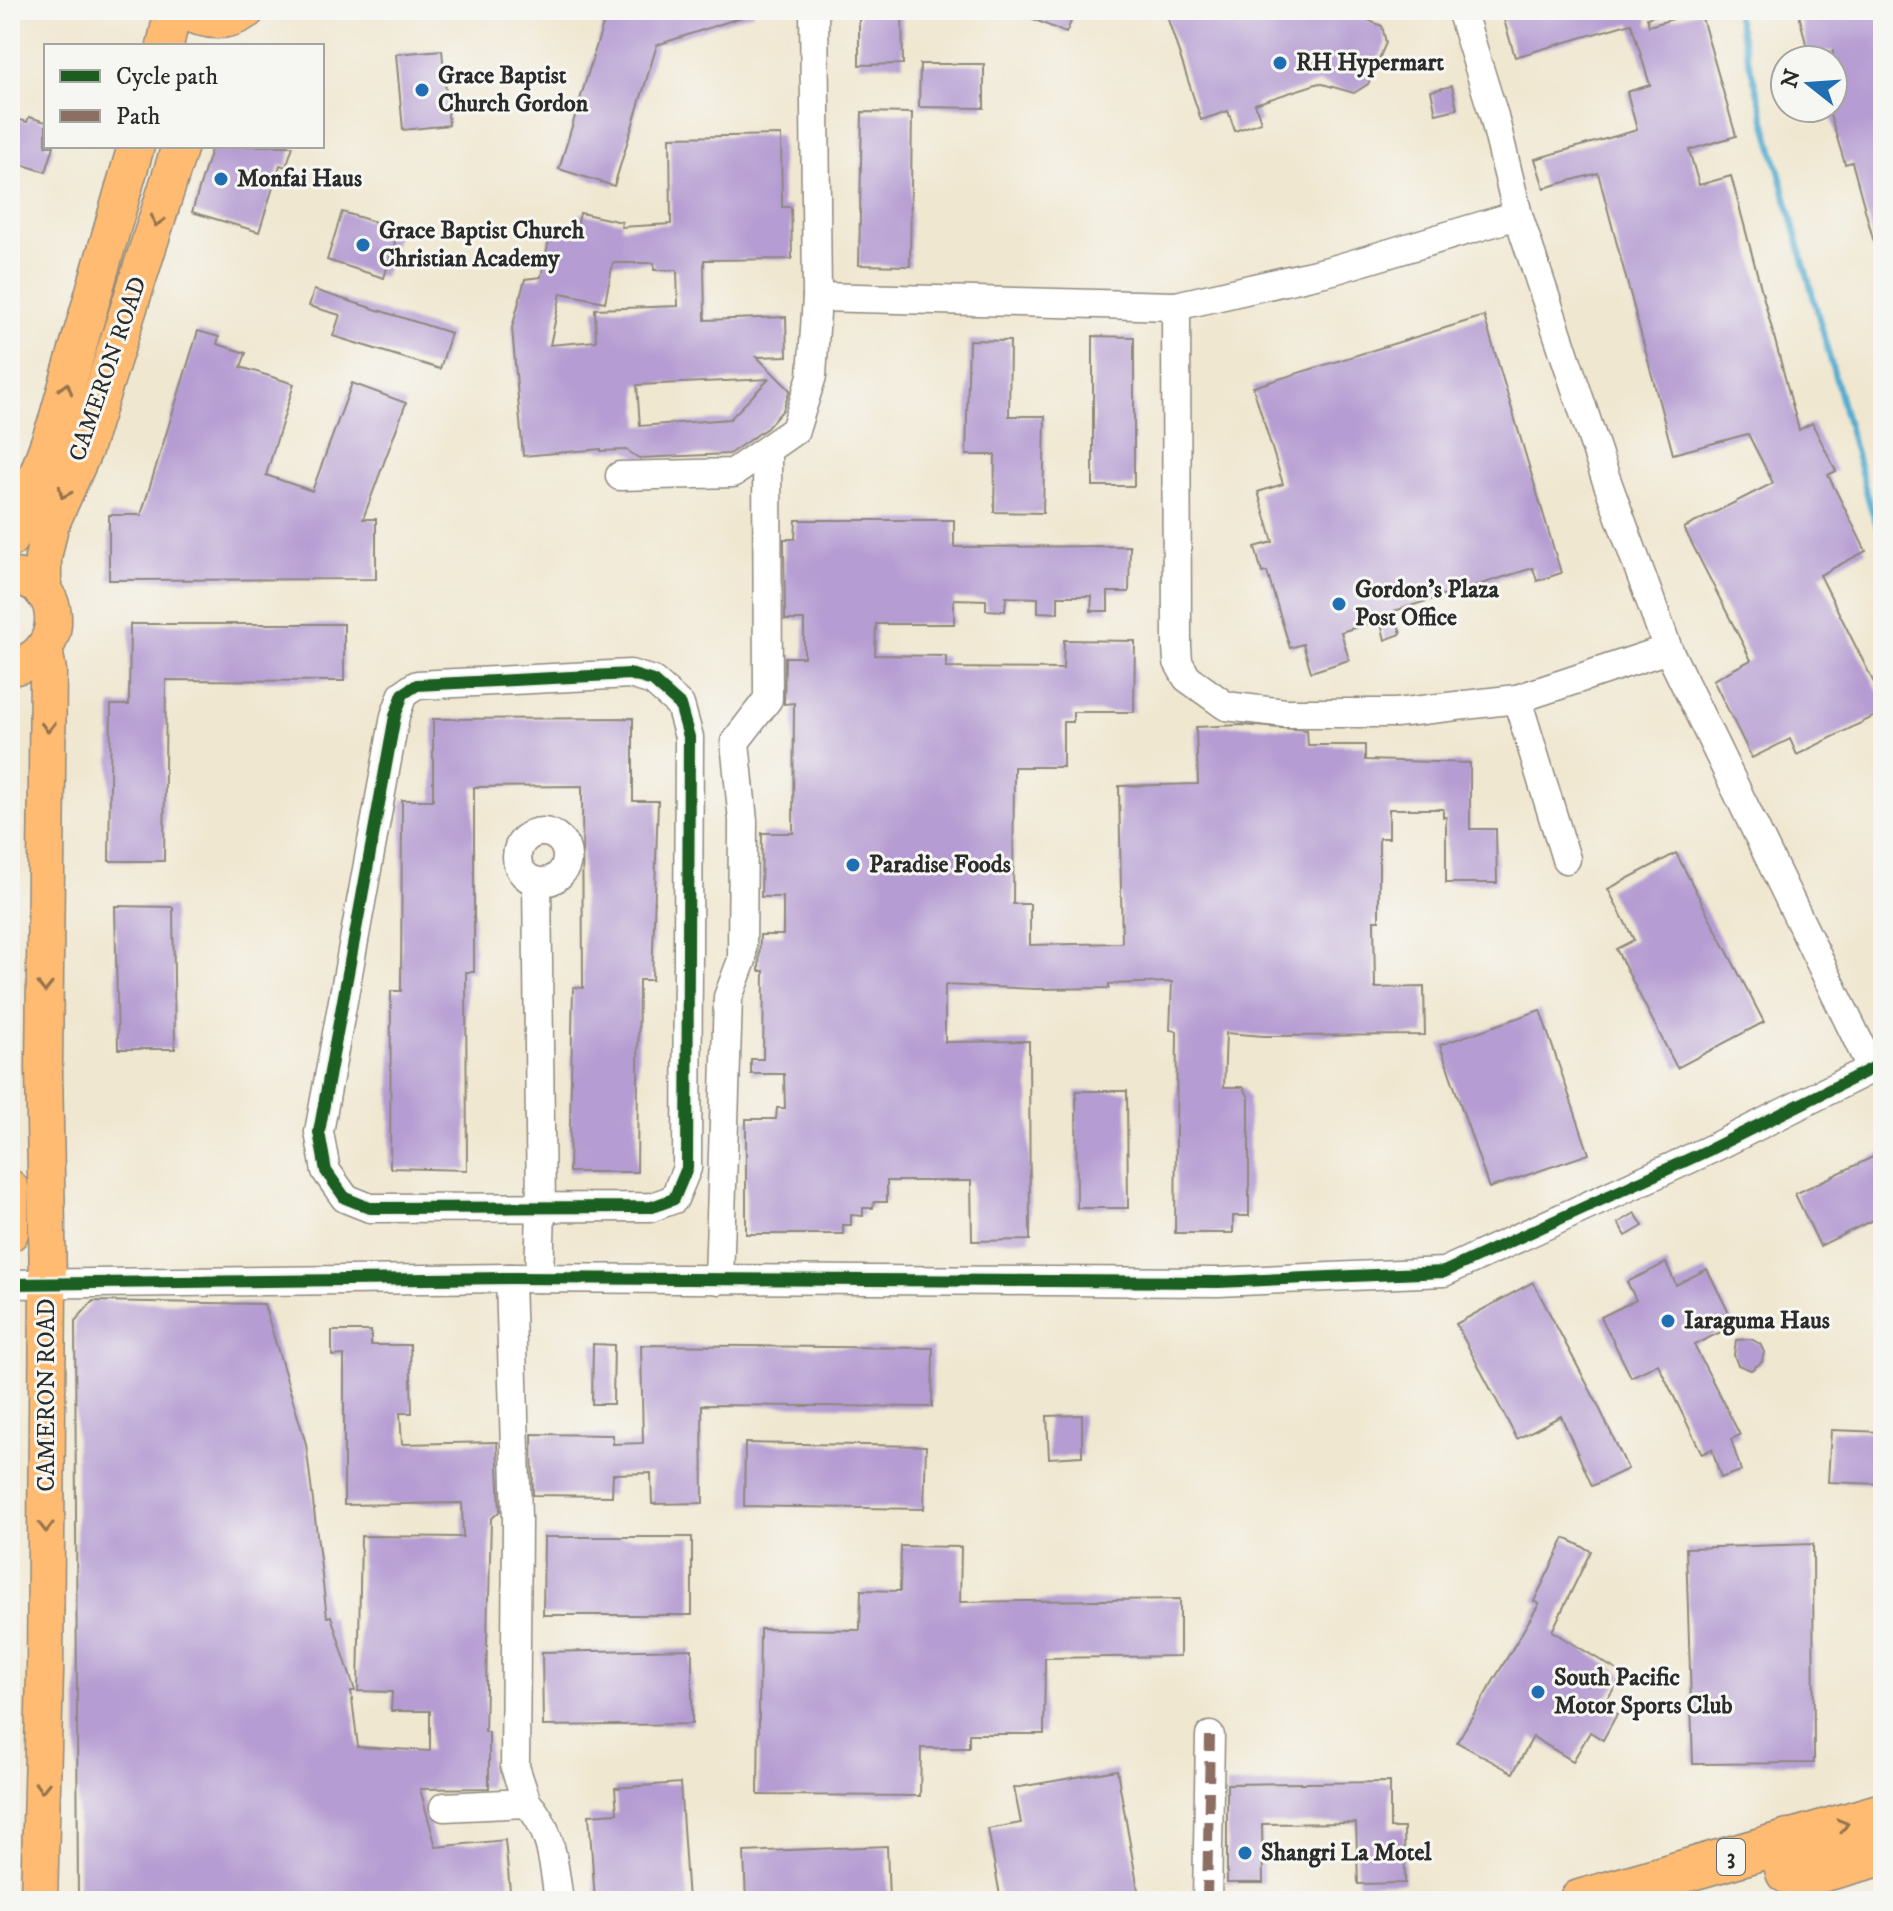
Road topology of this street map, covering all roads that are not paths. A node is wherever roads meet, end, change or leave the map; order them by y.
1 (173, 10) edge
2 (182, 10) edge
3 (814, 10) edge
4 (1461, 10) edge
5 (239, 20) edge
6 (165, 44) edge
7 (135, 148) edge
8 (179, 148) edge
9 (1518, 215) junction
10 (817, 297) junction
11 (1176, 306) junction
12 (767, 452) junction
13 (620, 476) dead end
14 (10, 539) edge
15 (10, 577) edge
16 (43, 592) junction
17 (44, 649) junction
18 (1668, 649) junction
19 (10, 667) edge
20 (1517, 699) junction
21 (1566, 859) dead end
22 (537, 882) dead end
23 (1876, 1066) edge
24 (10, 1188) edge
25 (541, 1207) junction
26 (10, 1233) edge
27 (510, 1278) junction
28 (539, 1278) junction
29 (719, 1280) junction
30 (48, 1283) junction
31 (10, 1284) edge
32 (1210, 1736) dead end
33 (527, 1803) junction
34 (444, 1807) dead end
35 (1883, 1814) edge
36 (1788, 1840) junction
37 (1883, 1854) edge
38 (1883, 1876) edge
39 (1598, 1899) edge
40 (39, 1901) edge
41 (559, 1901) edge
42 (1207, 1901) edge
43 (1667, 1901) edge
44 (1768, 1901) edge
45 (1791, 1901) edge

1 - 6 main road
2 - 5 main road
3 - 10 street
4 - 9 street
14 -> 7 main road, CAMERON ROAD
8 -> 16 main road, CAMERON ROAD
9 - 11 street
9 - 18 street
10 - 11 street
10 - 12 street
11 - 20 street
12 - 13 street
12 - 29 street
15 - 16 main road
16 - 17 main road, CAMERON ROAD
17 - 19 main road
17 -> 30 main road, CAMERON ROAD
18 - 20 street
18 - 23 street
20 - 21 street
22 - 25 street
23 - 29 street
24 - 26 main road
25 - 25 street
25 - 28 street
27 - 28 street
27 - 30 street
27 - 33 street
28 - 29 street
30 - 31 street
30 -> 40 main road, CAMERON ROAD
32 - 42 street
33 - 34 street
33 - 41 street
36 -> 35 highway, 3
36 - 37 highway
36 - 39 highway, 3
38 - 45 highway
43 - 44 highway

